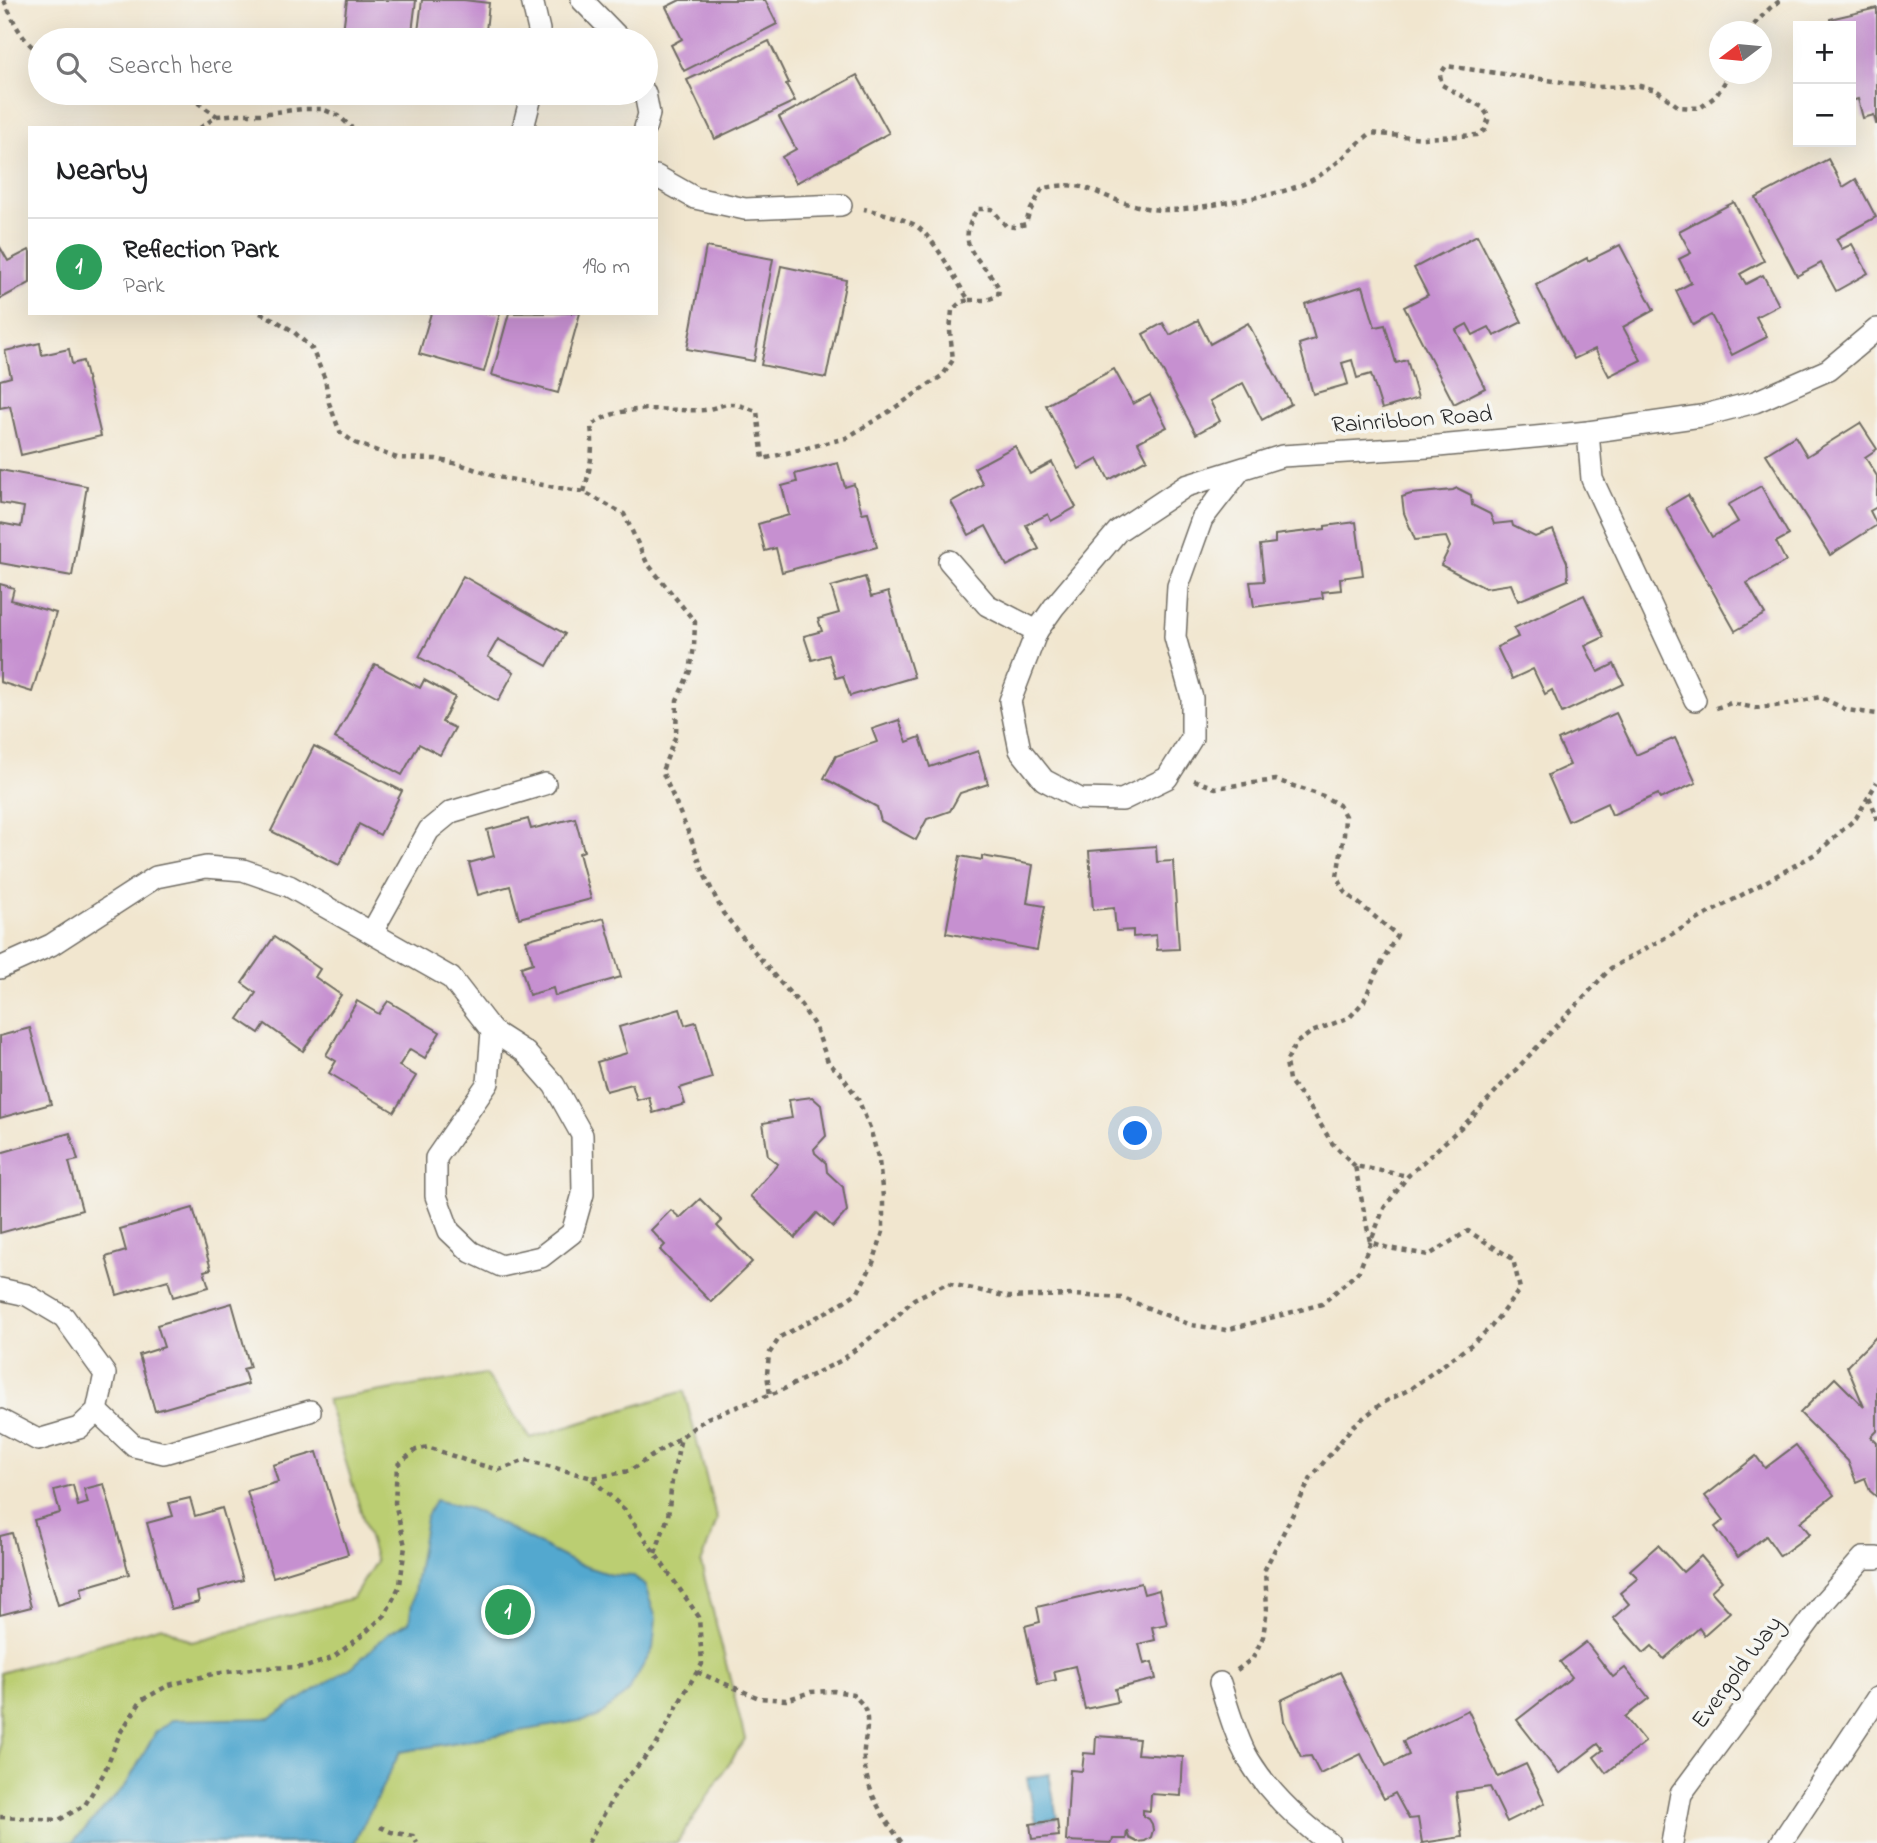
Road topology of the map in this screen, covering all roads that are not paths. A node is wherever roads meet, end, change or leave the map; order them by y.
1 (532, 0) edge
2 (582, 0) edge
3 (539, 28) edge
4 (609, 28) edge
5 (530, 105) edge
6 (647, 105) edge
7 (524, 126) edge
8 (646, 126) edge
9 (658, 177) edge
10 (841, 205) road end
11 (1877, 329) edge
12 (1588, 432) junction
13 (1241, 469) junction
14 (949, 561) dead end
15 (1037, 631) junction
16 (1695, 700) dead end
17 (545, 783) dead end
18 (372, 932) junction
19 (0, 968) edge
20 (492, 1031) junction
21 (0, 1289) edge
22 (97, 1411) junction
23 (310, 1411) dead end
24 (0, 1420) edge
25 (1877, 1558) edge
26 (1220, 1683) road end
27 (1877, 1698) edge
28 (1329, 1843) edge
29 (1672, 1843) edge
30 (1781, 1843) edge

1 - 3 street
2 - 4 street
5 - 7 street
6 - 8 street
9 - 10 street
11 - 12 street, Rainribbon Road
12 - 13 street, Rainribbon Road
12 - 16 street
13 - 15 street, Rainribbon Road
13 - 15 street, Rainribbon Road
14 - 15 street
17 - 18 street
18 - 19 street
18 - 20 street
20 - 20 street
21 - 22 street
22 - 23 street
22 - 24 street
25 - 29 street, Evergold Way
26 - 28 street
27 - 30 street

